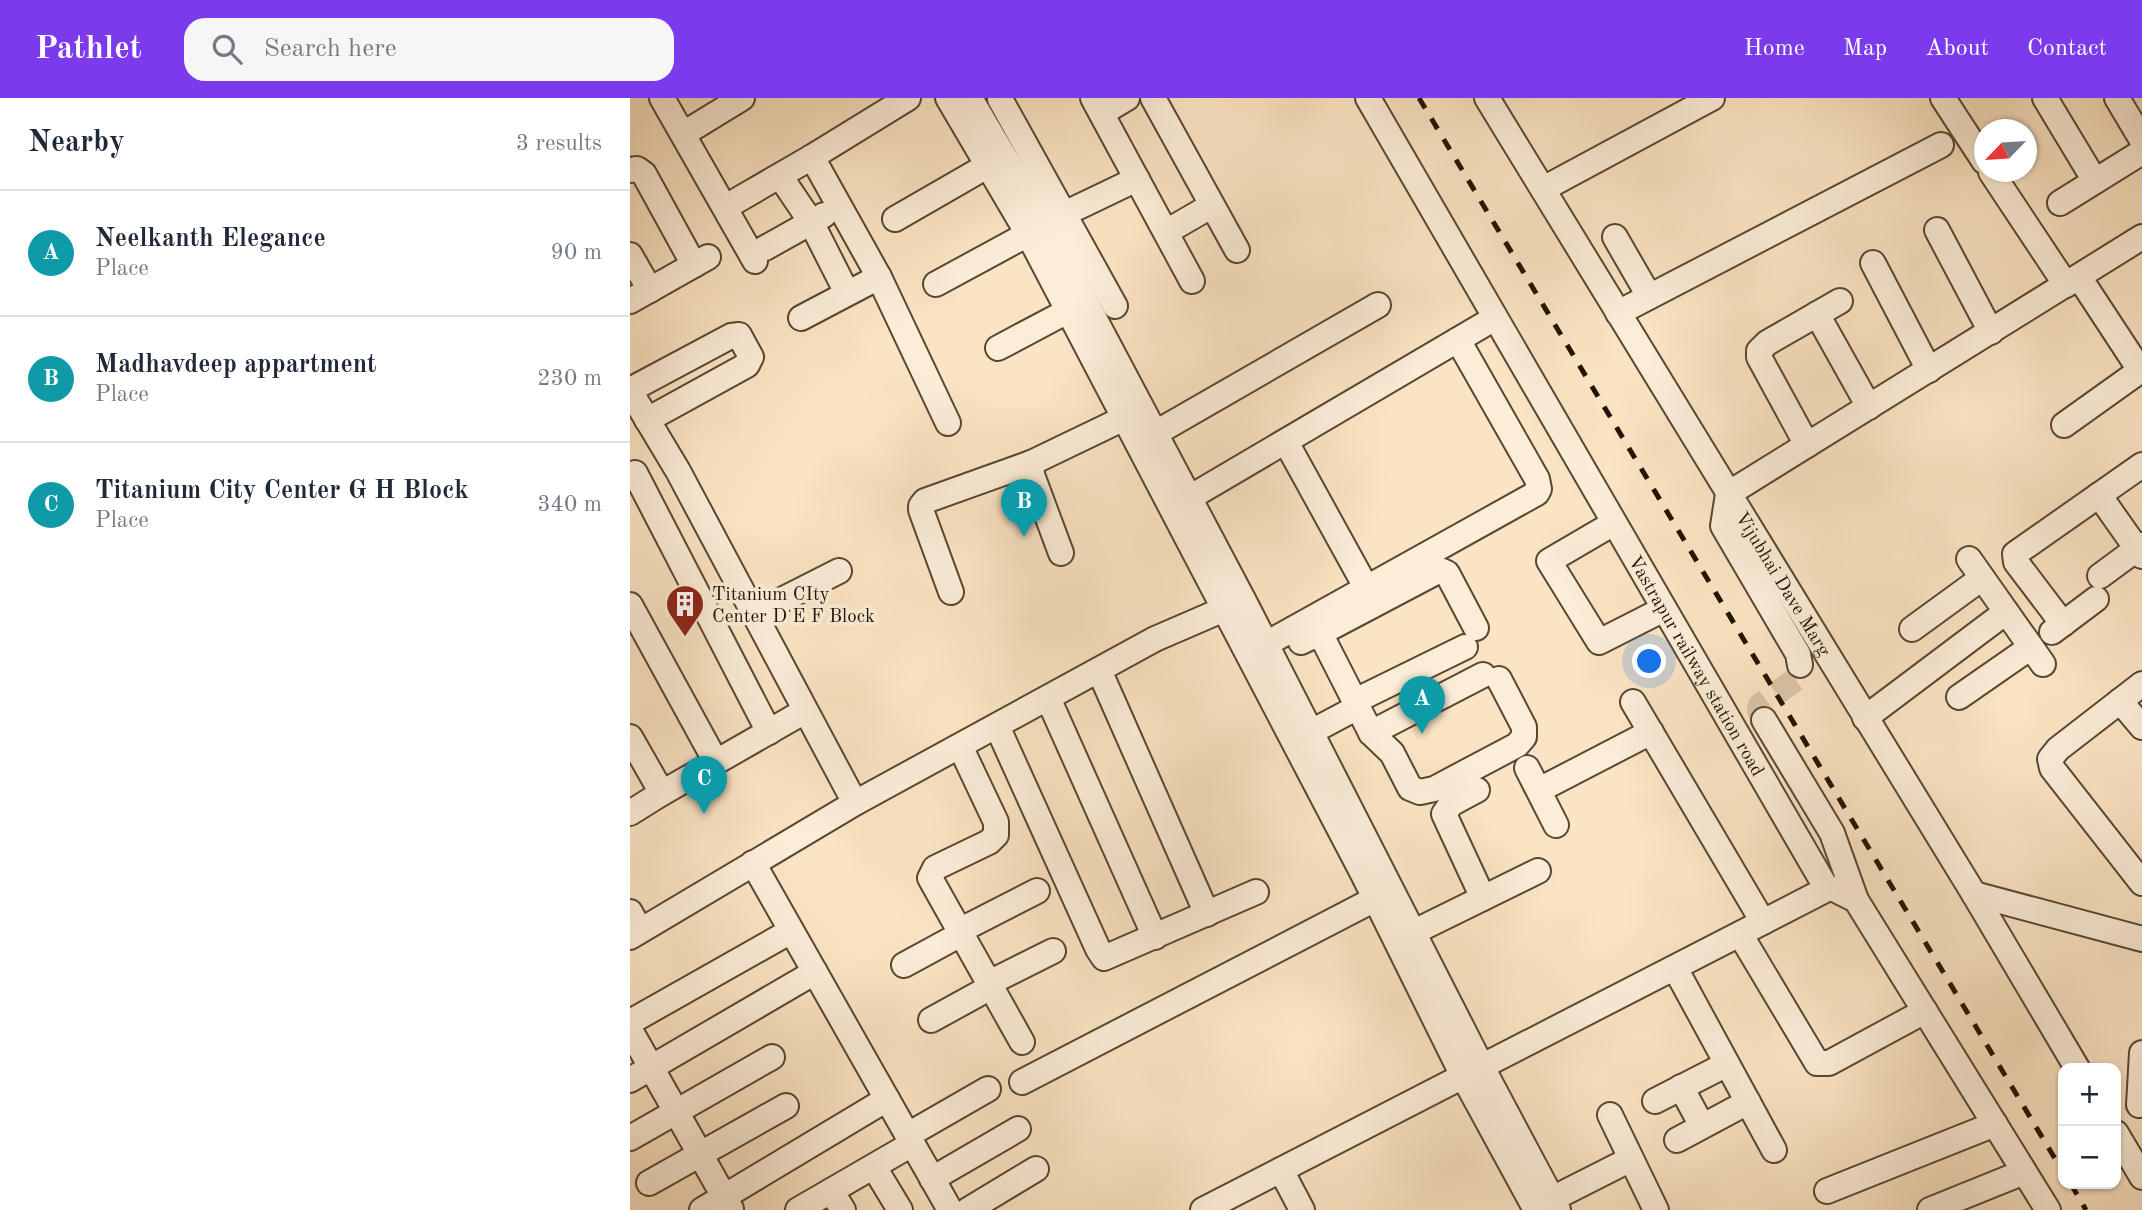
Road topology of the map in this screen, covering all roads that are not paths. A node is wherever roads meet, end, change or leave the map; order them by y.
1 (662, 98) edge
2 (742, 98) edge
3 (908, 98) edge
4 (948, 98) edge
5 (970, 98) edge
6 (1128, 98) edge
7 (1153, 98) edge
8 (1368, 98) edge
9 (1488, 98) edge
10 (1712, 98) edge
11 (1943, 98) edge
12 (2045, 98) edge
13 (2118, 98) edge
14 (1000, 99) edge
15 (1098, 106) edge
16 (693, 128) dead end
17 (2142, 140) edge
18 (1941, 145) dead end
19 (1974, 146) edge
20 (2142, 152) edge
21 (812, 158) junction
22 (987, 166) junction
23 (630, 170) edge
24 (780, 176) junction
25 (1137, 179) junction
26 (2095, 181) junction
27 (1998, 182) edge
28 (1543, 189) junction
29 (736, 201) dead end
30 (2060, 203) dead end
31 (840, 206) junction
32 (1212, 206) junction
33 (895, 219) dead end
34 (811, 222) junction
35 (1051, 222) junction
36 (1937, 230) dead end
37 (1166, 232) junction
38 (1615, 236) dead end
39 (2142, 237) edge
40 (1237, 250) dead end
41 (630, 255) edge
42 (1873, 262) dead end
43 (878, 277) junction
44 (1192, 281) dead end
45 (2072, 281) junction
46 (936, 284) dead end
47 (847, 293) junction
48 (640, 295) edge
49 (1649, 296) junction
50 (1840, 300) dead end
51 (1378, 305) dead end
52 (1076, 306) junction
53 (1115, 306) dead end
54 (1618, 313) junction
55 (1817, 314) junction
56 (801, 318) dead end
57 (1495, 318) junction
58 (1991, 332) junction
59 (1458, 340) junction
60 (998, 348) dead end
61 (1929, 370) junction
62 (630, 391) edge
63 (1869, 407) junction
64 (1132, 414) junction
65 (647, 420) junction
66 (948, 423) dead end
67 (2064, 425) dead end
68 (1154, 434) junction
69 (1286, 442) junction
70 (1807, 445) junction
71 (1031, 463) junction
72 (2142, 465) edge
73 (635, 473) dead end
74 (1728, 494) junction
75 (2099, 495) junction
76 (1189, 498) junction
77 (1614, 523) junction
78 (2140, 550) edge
79 (1061, 553) dead end
80 (839, 571) dead end
81 (1367, 589) junction
82 (951, 592) dead end
83 (630, 605) edge
84 (1233, 606) junction
85 (1664, 609) junction
86 (2006, 612) junction
87 (754, 614) junction
88 (1912, 629) dead end
89 (2047, 642) junction
90 (1266, 644) junction
91 (1801, 665) dead end
92 (1099, 670) junction
93 (2142, 684) edge
94 (1959, 697) dead end
95 (1048, 698) junction
96 (2120, 701) junction
97 (1633, 702) dead end
98 (1356, 704) junction
99 (805, 711) junction
100 (1865, 718) junction
101 (1764, 720) dead end
102 (997, 726) junction
103 (2142, 727) edge
104 (769, 732) junction
105 (1311, 732) junction
106 (1651, 732) junction
107 (1371, 733) junction
108 (630, 737) edge
109 (960, 746) junction
110 (716, 762) junction
111 (1527, 768) dead end
112 (1477, 790) dead end
113 (1539, 790) junction
114 (662, 793) junction
115 (855, 803) junction
116 (630, 813) edge
117 (1556, 825) dead end
118 (753, 863) junction
119 (1538, 871) dead end
120 (2142, 883) edge
121 (1827, 889) junction
122 (1037, 891) dead end
123 (1256, 892) dead end
124 (1973, 894) junction
125 (1483, 898) junction
126 (1375, 899) junction
127 (1856, 901) junction
128 (1207, 914) junction
129 (1763, 922) junction
130 (634, 926) edge
131 (791, 931) junction
132 (960, 932) junction
133 (1414, 932) junction
134 (1740, 934) junction
135 (1155, 937) junction
136 (2142, 939) edge
137 (1053, 951) dead end
138 (904, 965) dead end
139 (1675, 968) junction
140 (815, 972) junction
141 (990, 985) junction
142 (1925, 1011) junction
143 (931, 1020) dead end
144 (630, 1023) edge
145 (630, 1030) edge
146 (1022, 1042) dead end
147 (2142, 1053) edge
148 (772, 1057) dead end
149 (2074, 1063) edge
150 (1727, 1064) junction
151 (1472, 1072) junction
152 (641, 1074) edge
153 (1021, 1082) dead end
154 (1681, 1087) junction
155 (988, 1089) dead end
156 (887, 1100) junction
157 (1655, 1101) dead end
158 (1748, 1102) junction
159 (2139, 1105) dead end
160 (786, 1106) dead end
161 (676, 1111) junction
162 (1610, 1115) dead end
163 (1995, 1124) junction
164 (1702, 1126) junction
165 (1018, 1129) dead end
166 (630, 1138) edge
167 (910, 1140) junction
168 (1676, 1140) dead end
169 (2121, 1141) edge
170 (1774, 1150) dead end
171 (700, 1155) junction
172 (1631, 1159) junction
173 (874, 1167) junction
174 (1037, 1169) dead end
175 (1281, 1170) junction
176 (2024, 1171) junction
177 (2142, 1177) edge
178 (932, 1179) junction
179 (649, 1183) dead end
180 (1827, 1191) dead end
181 (837, 1200) edge
182 (1007, 1200) edge
183 (727, 1203) edge
184 (1548, 1206) edge
185 (702, 1210) edge
186 (797, 1210) edge
187 (900, 1210) edge
188 (950, 1210) edge
189 (968, 1210) edge
190 (1203, 1210) edge
191 (1302, 1210) edge
192 (1656, 1210) edge
193 (1930, 1210) edge
194 (2048, 1210) edge

1 - 34 street
2 - 16 street
3 - 21 street
4 - 22 street
5 - 35 street
6 - 15 street
7 - 32 street
8 - 57 street, Vastrapur railway station road
9 - 28 street, Vijubhai Dave Marg
10 - 28 street
11 - 19 street
12 - 26 street
13 - 17 street
14 - 35 street
15 - 25 street
18 - 49 street
20 - 26 street
21 - 24 street
21 - 31 street
22 - 33 street
22 - 35 street
23 - 48 street
24 - 29 street
24 - 34 street
25 - 35 street
25 - 37 street
26 - 30 street
27 - 45 street
28 - 54 street, Vijubhai Dave Marg
31 - 34 street
31 - 43 street
32 - 37 street
32 - 40 street
34 - 47 street
35 - 46 street
35 - 52 street
35 - 53 street
36 - 58 street
37 - 44 street
38 - 49 street
39 - 45 street
41 - 48 street
42 - 61 street
43 - 47 street
43 - 66 street
45 - 58 street
45 - 67 street
47 - 56 street
49 - 54 street
50 - 55 street
51 - 68 street
52 - 60 street
52 - 64 street
54 - 74 street, Vijubhai Dave Marg
55 - 63 street
55 - 70 street
57 - 59 street
57 - 77 street, Vastrapur railway station road
58 - 61 street
59 - 69 street
59 - 81 street
61 - 63 street
62 - 65 street
62 - 65 street
63 - 70 street
64 - 68 street
64 - 71 street
64 - 84 street
65 - 87 street
68 - 76 street
69 - 76 street
69 - 81 street
70 - 74 street
71 - 79 street
71 - 82 street
72 - 75 street
73 - 104 street
74 - 91 street
74 - 100 street, Vijubhai Dave Marg
75 - 78 street
75 - 89 street
76 - 84 street
77 - 85 street, Vastrapur railway station road
77 - 85 street
78 - 89 street
80 - 87 street
81 - 90 street
83 - 110 street
84 - 90 street
84 - 92 street
84 - 126 street
85 - 121 street, Vastrapur railway station road
86 - 88 street
86 - 89 street
86 - 100 street
87 - 99 street
89 - 94 street
90 - 105 street
92 - 95 street
92 - 128 street
93 - 96 street
95 - 102 street
95 - 135 street
96 - 103 street
96 - 120 street
97 - 106 street
98 - 98 street
98 - 105 street
98 - 107 street
99 - 104 street
99 - 115 street
100 - 124 street, Vijubhai Dave Marg
101 - 127 street
102 - 109 street
102 - 135 street
104 - 110 street
105 - 133 street
106 - 113 street
106 - 129 street
107 - 107 street
108 - 114 street
109 - 115 street
109 - 132 street
110 - 114 street
111 - 113 street
112 - 125 street
113 - 117 street
114 - 116 street
115 - 118 street
118 - 130 street
118 - 131 street
119 - 125 street
121 - 127 street
121 - 129 street
122 - 132 street
123 - 128 street
124 - 136 street
124 - 149 street, Vijubhai Dave Marg
125 - 133 street
126 - 151 street
126 - 153 street
127 - 142 street
128 - 135 street
129 - 134 street
131 - 140 street
131 - 144 street
132 - 138 street
132 - 141 street
133 - 151 street
134 - 139 street
134 - 142 street
137 - 141 street
139 - 150 street
139 - 151 street
140 - 152 street
140 - 156 street
141 - 143 street
141 - 146 street
142 - 163 street
145 - 152 street
147 - 159 street
148 - 161 street
150 - 154 street
150 - 158 street
151 - 175 street
151 - 184 street
152 - 161 street
154 - 157 street
154 - 164 street
155 - 167 street
156 - 167 street
156 - 183 street
158 - 164 street
158 - 170 street
160 - 171 street
161 - 166 street
161 - 171 street
162 - 172 street
163 - 176 street
163 - 180 street
164 - 168 street
165 - 178 street
167 - 173 street
167 - 178 street
169 - 177 street
171 - 179 street
171 - 183 street
172 - 184 street
172 - 192 street
173 - 181 street
173 - 187 street
174 - 182 street
175 - 190 street
175 - 191 street
176 - 193 street
176 - 194 street
178 - 188 street
181 - 186 street
182 - 189 street
183 - 185 street

